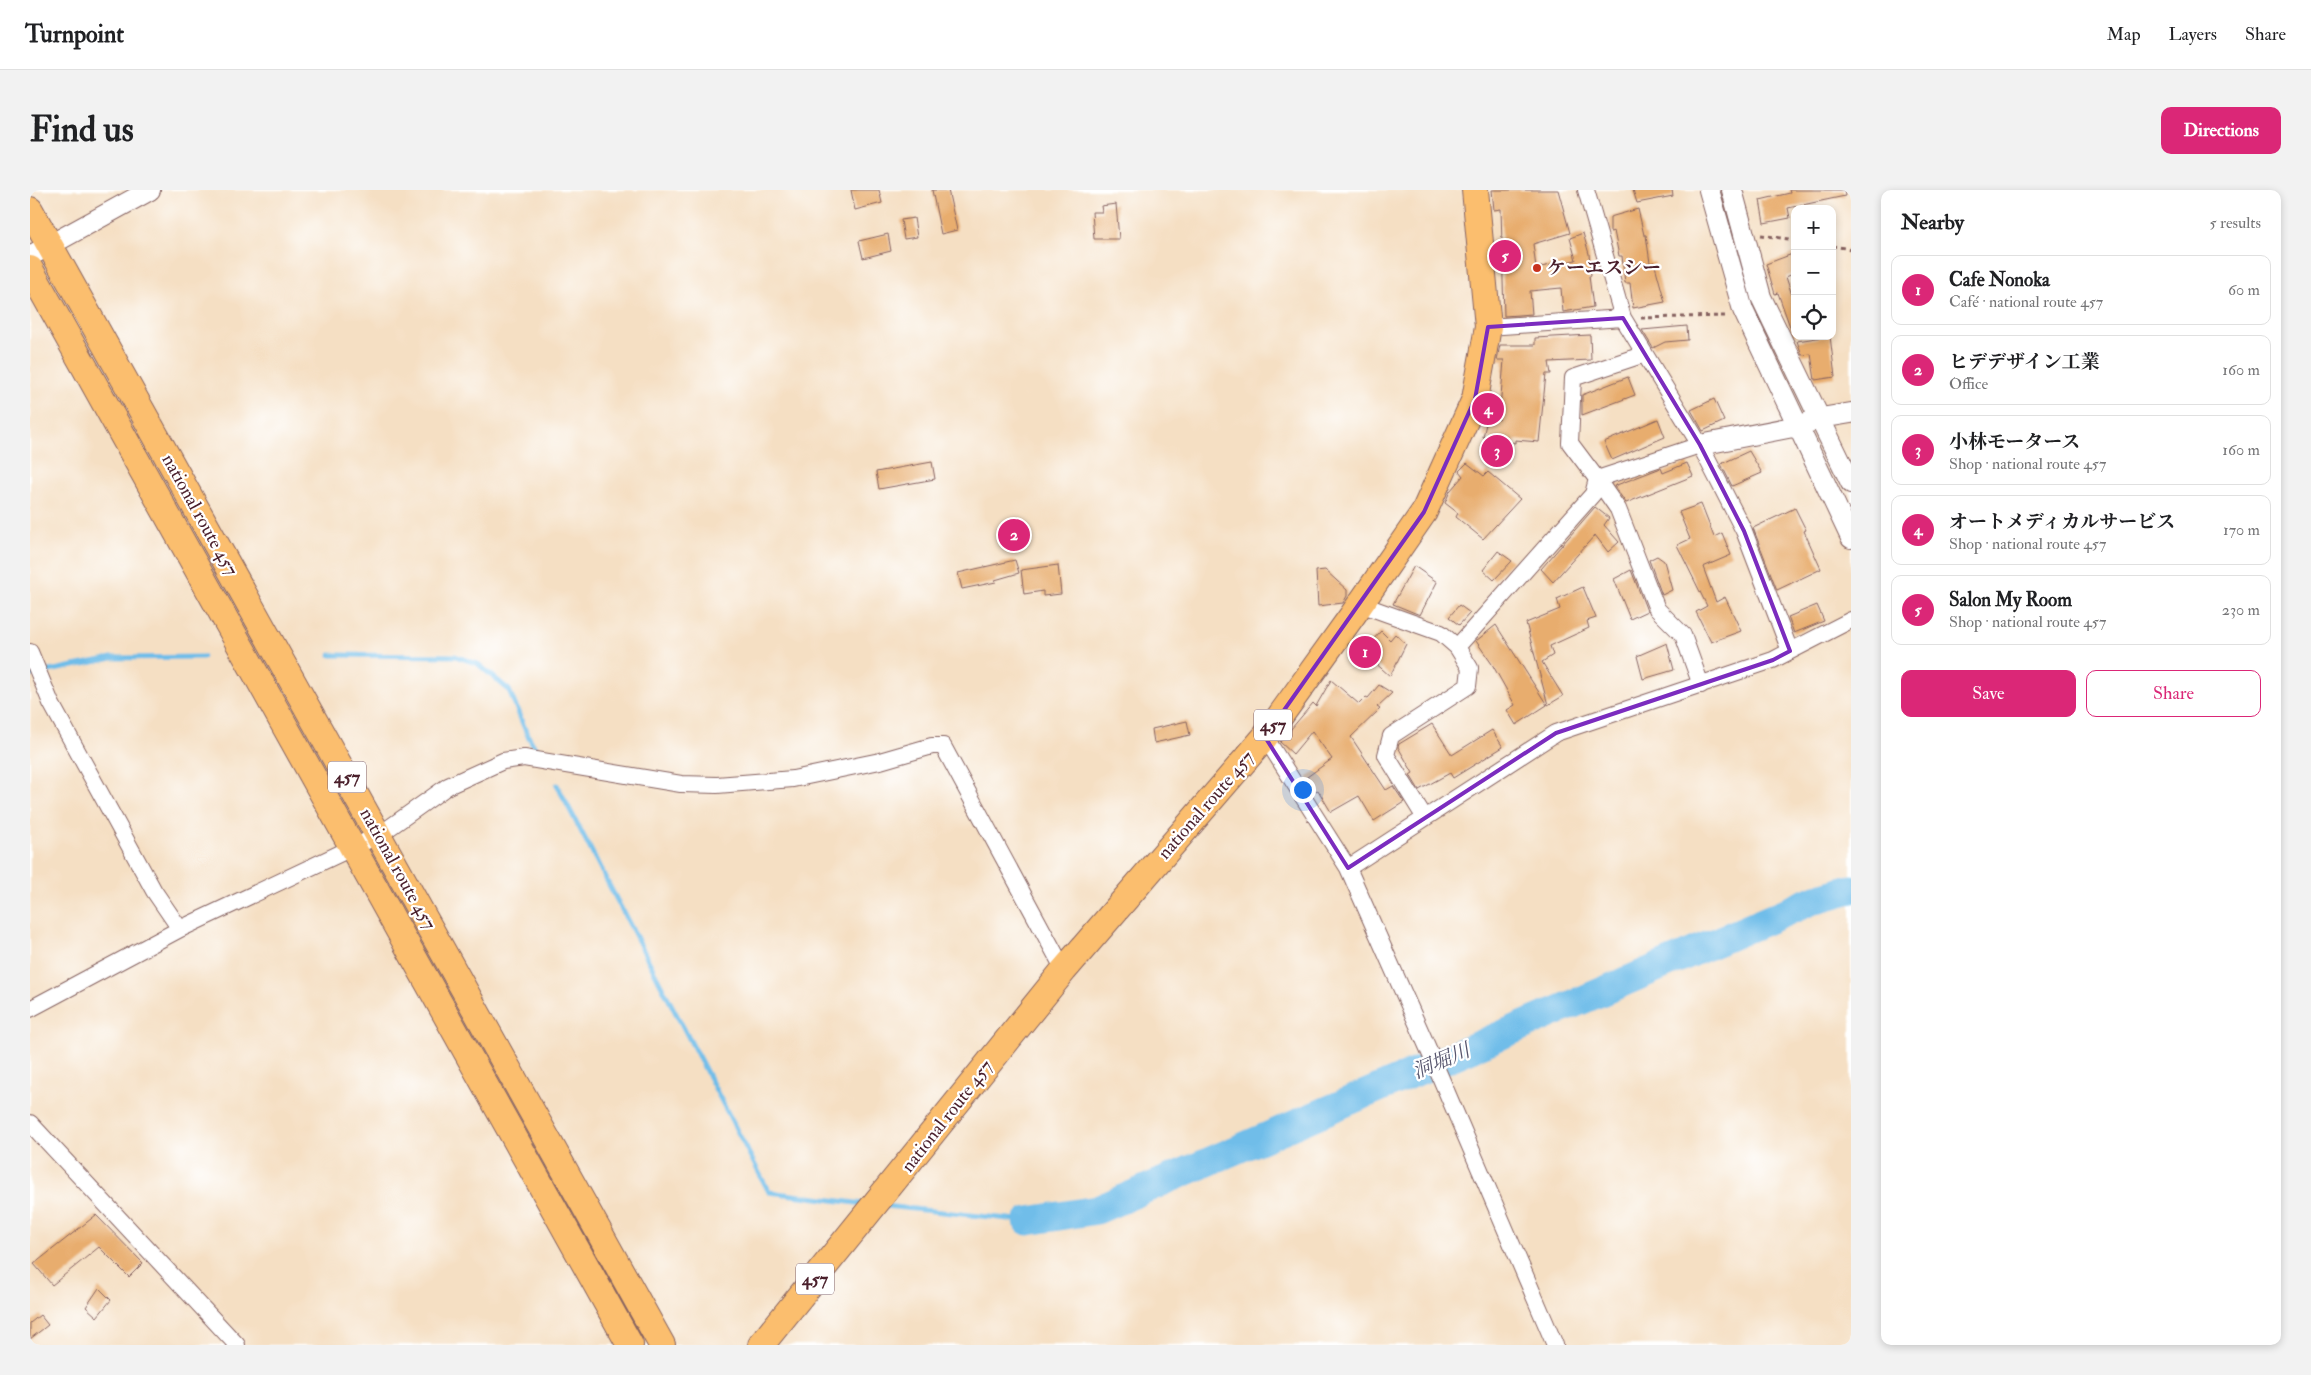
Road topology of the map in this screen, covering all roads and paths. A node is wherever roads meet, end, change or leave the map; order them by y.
1 (150, 190) edge
2 (1475, 190) edge
3 (1586, 190) edge
4 (1709, 190) edge
5 (1732, 190) edge
6 (30, 210) edge
7 (1754, 234) dead end
8 (1791, 239) edge
9 (1836, 247) edge
10 (1851, 249) edge
11 (40, 251) edge
12 (30, 269) edge
13 (1725, 316) dead end
14 (1623, 318) junction
15 (1488, 327) junction
16 (1645, 354) junction
17 (1851, 413) edge
18 (1821, 418) junction
19 (1798, 426) junction
20 (1700, 445) junction
21 (1596, 479) junction
22 (1851, 483) edge
23 (1851, 538) edge
24 (1360, 604) junction
25 (1851, 620) edge
26 (1457, 647) junction
27 (1790, 651) junction
28 (30, 652) edge
29 (1701, 685) junction
30 (1265, 737) junction
31 (1425, 818) junction
32 (380, 836) junction
33 (354, 848) junction
34 (1348, 868) junction
35 (180, 929) junction
36 (1064, 970) junction
37 (30, 1009) edge
38 (30, 1123) edge
39 (237, 1345) edge
40 (630, 1345) edge
41 (662, 1345) edge
42 (761, 1345) edge
43 (1555, 1345) edge

1 - 11 street
2 - 15 highway, national route 457 / 457
3 - 14 street
4 - 19 street
5 - 18 street
6 - 11 highway, national route 457 / 457
7 - 8 path
9 - 10 path
11 - 32 highway, national route 457 / 457
12 - 33 highway, national route 457 / 457
13 - 14 path
14 - 15 street
14 - 16 street
15 - 24 highway, national route 457 / 457
16 - 20 street
16 - 21 street
17 - 18 street
18 - 19 street
18 - 22 street
19 - 20 street
19 - 23 street
20 - 21 street
20 - 27 street
21 - 26 street
21 - 29 street
24 - 26 street
24 - 30 highway, national route 457 / 457
25 - 27 street
26 - 31 street
27 - 29 street
28 - 35 street
29 - 31 street
30 - 34 street
30 - 36 highway, national route 457 / 457
31 - 34 street
32 - 33 street
32 - 36 street
32 - 41 highway, national route 457 / 457
33 - 35 street
33 - 40 highway, national route 457 / 457
34 - 43 street
35 - 37 street
36 - 42 highway, national route 457 / 457
38 - 39 street

